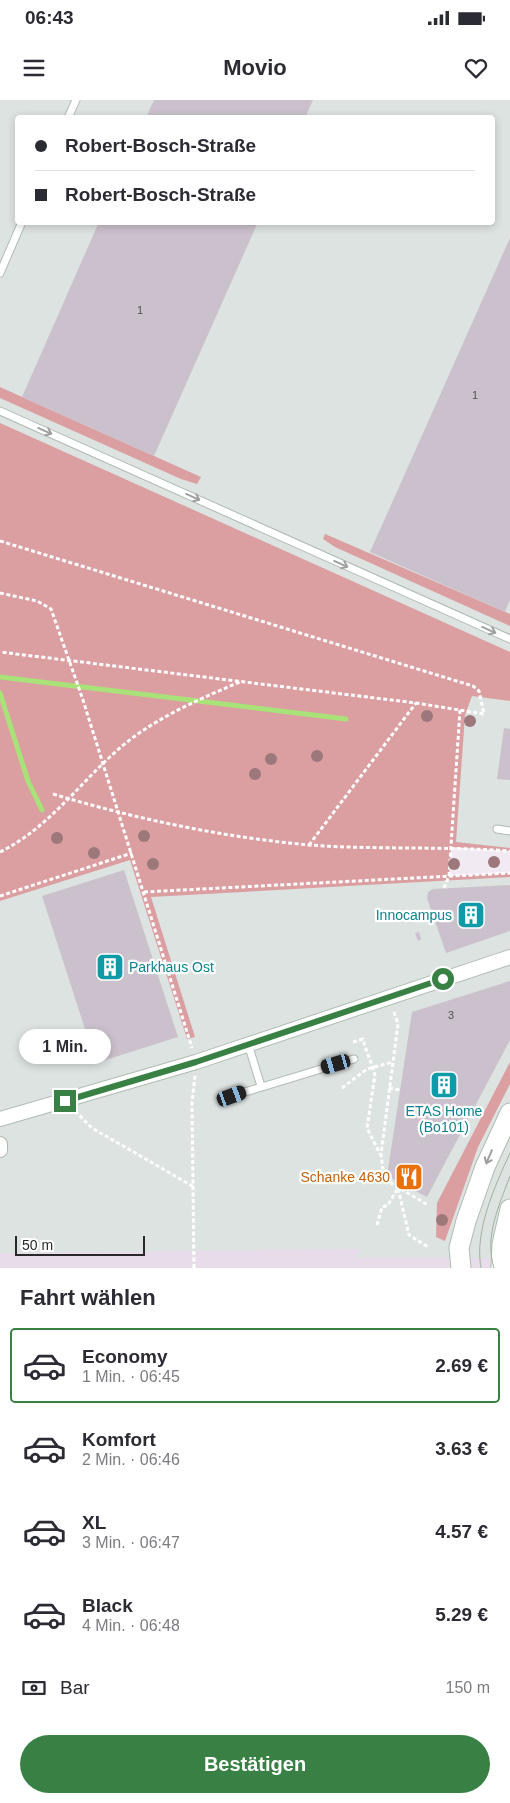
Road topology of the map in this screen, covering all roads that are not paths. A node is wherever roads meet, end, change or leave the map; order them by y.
1 (76, 100) edge
2 (69, 115) edge
3 (21, 225) edge
4 (0, 273) edge
5 (0, 411) edge
6 (510, 639) edge
7 (497, 829) dead end
8 (510, 831) edge
9 (510, 957) edge
10 (248, 1044) junction
11 (354, 1059) dead end
12 (261, 1086) junction
13 (232, 1096) dead end
14 (510, 1113) edge
15 (0, 1119) edge
16 (0, 1144) edge
17 (0, 1150) edge
18 (510, 1208) edge
19 (461, 1268) edge
20 (501, 1268) edge

1 - 2 lane
3 - 4 lane
5 -> 6 lane
7 - 8 lane
9 - 10 street
10 - 12 lane
10 - 15 street
11 - 12 lane
12 - 13 lane
14 -> 19 street
16 - 17 street
18 - 20 street

